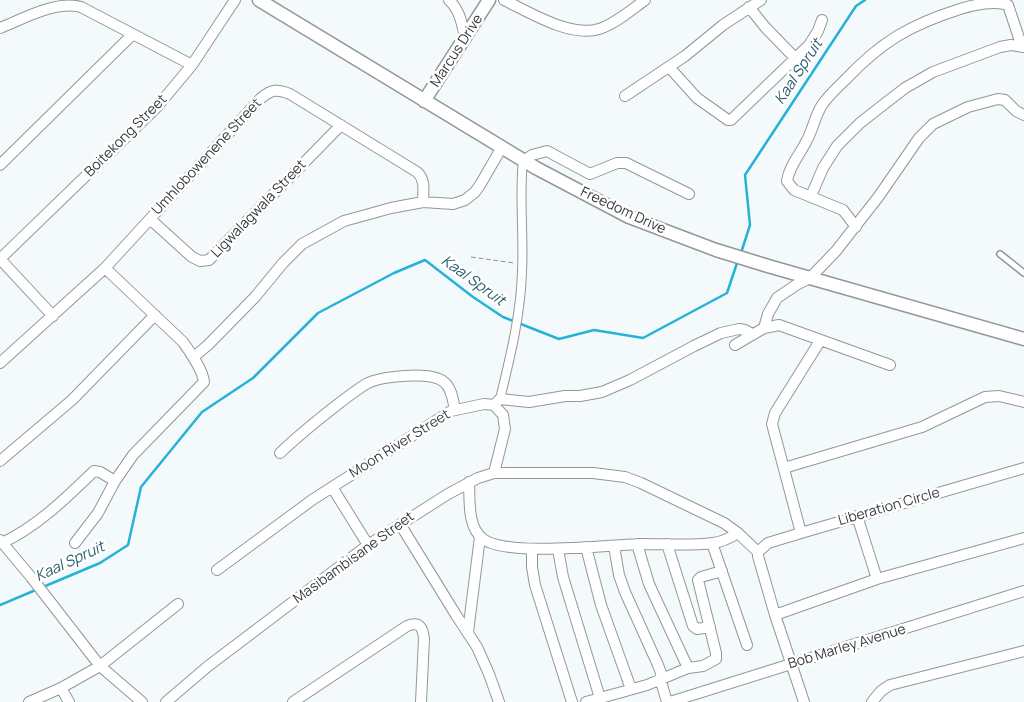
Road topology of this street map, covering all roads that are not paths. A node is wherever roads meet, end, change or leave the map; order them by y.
1 (235, 0) edge
2 (259, 0) edge
3 (449, 0) edge
4 (489, 0) edge
5 (504, 0) edge
6 (644, 0) edge
7 (761, 0) edge
8 (750, 7) junction
9 (822, 20) dead end
10 (0, 28) edge
11 (132, 35) junction
12 (465, 38) junction
13 (1023, 47) edge
14 (796, 59) junction
15 (192, 65) junction
16 (669, 67) junction
17 (626, 96) dead end
18 (424, 101) junction
19 (1024, 114) edge
20 (340, 125) junction
21 (502, 147) junction
22 (523, 160) junction
23 (0, 165) edge
24 (689, 194) dead end
25 (811, 196) junction
26 (423, 202) junction
27 (150, 219) junction
28 (856, 227) junction
29 (1000, 254) dead end
30 (0, 259) edge
31 (105, 268) junction
32 (1024, 273) edge
33 (810, 278) junction
34 (155, 315) junction
35 (53, 316) junction
36 (764, 328) junction
37 (752, 334) junction
38 (1024, 339) edge
39 (820, 341) junction
40 (735, 344) dead end
41 (192, 354) junction
42 (0, 363) edge
43 (890, 365) dead end
44 (497, 402) junction
45 (1024, 402) edge
46 (455, 410) junction
47 (280, 453) dead end
48 (0, 461) edge
49 (784, 468) junction
50 (1024, 468) edge
51 (494, 474) junction
52 (115, 481) junction
53 (469, 482) junction
54 (332, 486) junction
55 (857, 516) junction
56 (400, 524) junction
57 (801, 532) junction
58 (738, 533) junction
59 (480, 537) junction
60 (1024, 538) edge
61 (1, 542) edge
62 (75, 543) dead end
63 (712, 543) junction
64 (637, 544) junction
65 (667, 544) junction
66 (368, 545) junction
67 (614, 546) junction
68 (586, 547) junction
69 (558, 548) junction
70 (532, 549) junction
71 (758, 552) junction
72 (217, 570) dead end
73 (722, 571) junction
74 (877, 579) junction
75 (1024, 591) edge
76 (178, 604) dead end
77 (775, 615) junction
78 (710, 627) junction
79 (468, 632) junction
80 (747, 645) dead end
81 (1024, 650) edge
82 (792, 664) junction
83 (100, 666) junction
84 (688, 668) junction
85 (661, 678) junction
86 (61, 688) junction
87 (631, 689) junction
88 (600, 698) junction
89 (29, 702) edge
90 (68, 702) edge
91 (142, 702) edge
92 (166, 702) edge
93 (293, 702) edge
94 (421, 702) edge
95 (499, 702) edge
96 (572, 702) edge
97 (586, 702) edge
98 (668, 702) edge
99 (804, 702) edge
100 (872, 702) edge

1 - 15 street, Boitekong Street
2 - 18 street, Freedom Drive
3 - 12 street
4 - 12 street, Marcus Drive
5 - 6 street
7 - 8 street
8 - 14 street
8 - 16 street
9 - 14 street
10 - 11 street
11 - 15 street
11 - 23 street
12 - 18 street, Marcus Drive
13 - 25 street
13 - 25 street
14 - 16 street
15 - 30 street, Boitekong Street
16 - 17 street
18 - 21 street, Freedom Drive
19 - 28 street
20 - 26 street, Umhlobowenene Street
20 - 27 street, Umhlobowenene Street
20 - 27 street, Ligwalagwala Street
21 - 22 street, Freedom Drive
21 - 26 street
22 - 24 street
22 - 33 street, Freedom Drive
22 - 44 street
25 - 28 street
26 - 41 street
27 - 31 street, Umhlobowenene Street
28 - 33 street
29 - 32 lane
30 - 35 street
31 - 34 street
31 - 35 street, Umhlobowenene Street
33 - 36 street
33 - 38 street, Freedom Drive
34 - 41 street
34 - 48 street
35 - 42 street, Umhlobowenene Street
36 - 37 street
36 - 39 street
37 - 40 street
37 - 44 street, Moon River Street
39 - 43 street
39 - 49 street
41 - 52 street
44 - 46 street, Moon River Street
44 - 51 street
45 - 49 street
46 - 47 street
46 - 54 street, Moon River Street
49 - 57 street
50 - 55 street, Liberation Circle
51 - 53 street, Masibambisane Street
51 - 58 street, Masibambisane Street
52 - 61 street
52 - 62 street
53 - 56 street, Masibambisane Street
53 - 59 street
54 - 66 street
54 - 72 street, Moon River Street
55 - 57 street, Liberation Circle
55 - 74 street
56 - 66 street, Masibambisane Street
56 - 79 street
57 - 71 street, Liberation Circle
58 - 63 street
58 - 71 street, Masibambisane Street
59 - 70 street
59 - 79 street
60 - 74 street
61 - 83 street
63 - 65 street
63 - 73 street
64 - 65 street
64 - 67 street
64 - 84 street
65 - 78 street
66 - 92 street, Masibambisane Street
67 - 68 street
67 - 85 street
68 - 69 street
68 - 87 street
69 - 70 street
69 - 88 street
70 - 96 street
71 - 77 street
73 - 78 street
73 - 80 street
74 - 77 street
75 - 82 street, Bob Marley Avenue
76 - 83 street
77 - 82 street
78 - 84 street
79 - 95 street
81 - 100 street
82 - 98 street, Bob Marley Avenue
82 - 99 street
83 - 86 street
83 - 91 street
84 - 85 street
85 - 87 street
85 - 98 street
86 - 89 street
86 - 90 street
87 - 88 street
88 - 97 street
93 - 94 street

